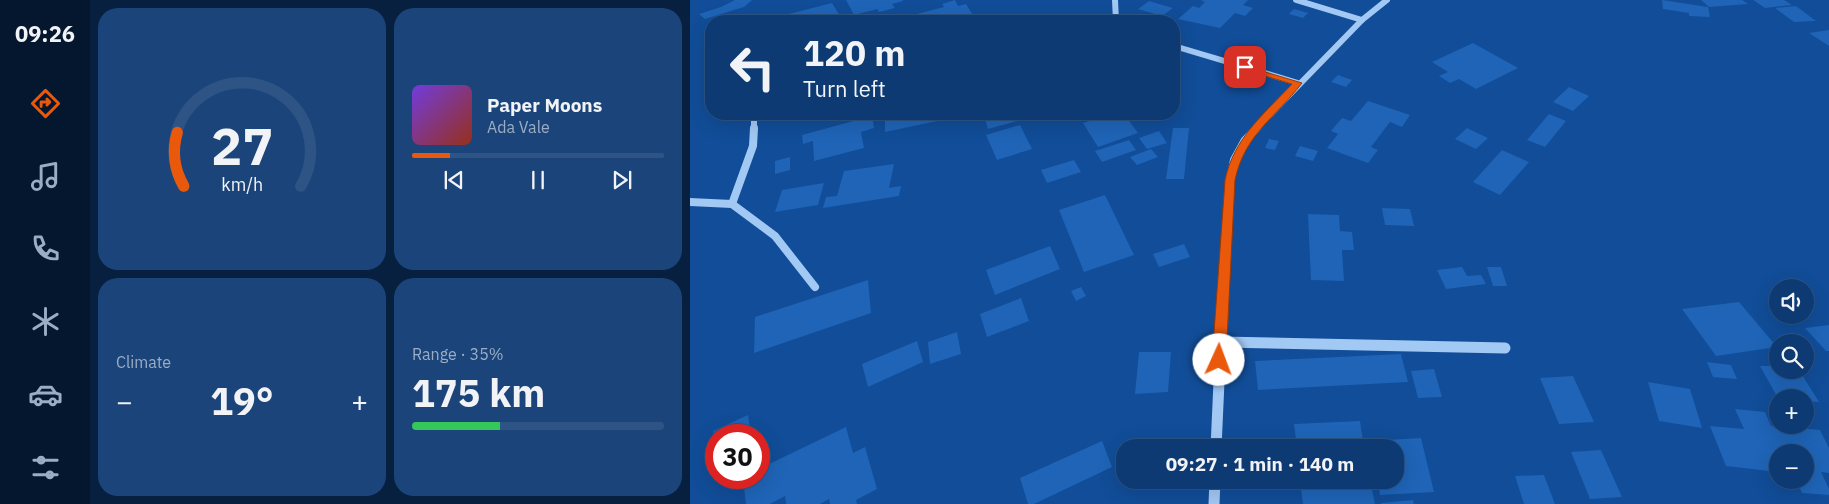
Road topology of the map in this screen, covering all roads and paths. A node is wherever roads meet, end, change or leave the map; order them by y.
1 (1116, 0) edge
2 (1296, 0) edge
3 (1387, 0) edge
4 (1116, 15) edge
5 (1362, 20) junction
6 (1180, 48) edge
7 (1298, 83) junction
8 (754, 120) edge
9 (690, 202) edge
10 (732, 204) junction
11 (815, 287) dead end
12 (1220, 342) junction
13 (1504, 348) dead end
14 (1216, 439) edge
15 (1215, 489) edge
16 (1214, 504) edge

1 - 4 street
2 - 5 street
3 - 5 street
5 - 7 street
6 - 7 street
7 - 12 street
8 - 10 street
9 - 10 street
10 - 11 street
12 - 13 street
12 - 14 street
15 - 16 street

